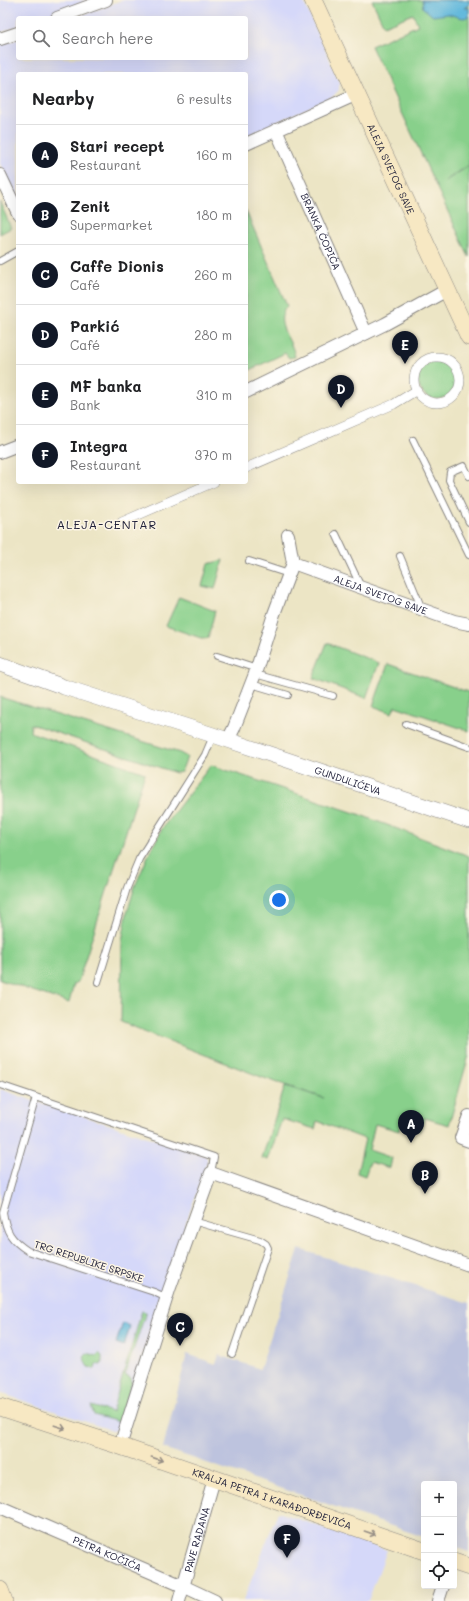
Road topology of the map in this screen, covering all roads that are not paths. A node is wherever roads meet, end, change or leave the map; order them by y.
1 (313, 0) edge
2 (98, 1) edge
3 (62, 16) edge
4 (16, 34) edge
5 (0, 39) edge
6 (357, 94) junction
7 (276, 130) junction
8 (248, 143) edge
9 (0, 175) edge
10 (16, 209) edge
11 (16, 252) edge
12 (0, 261) edge
13 (448, 290) junction
14 (366, 333) junction
15 (469, 338) edge
16 (417, 390) junction
17 (248, 391) edge
18 (413, 440) dead end
19 (16, 446) edge
20 (0, 452) edge
21 (248, 467) edge
22 (469, 476) edge
23 (209, 484) edge
24 (122, 522) dead end
25 (469, 522) edge
26 (336, 534) dead end
27 (288, 535) dead end
28 (469, 555) edge
29 (400, 556) dead end
30 (249, 561) dead end
31 (291, 568) junction
32 (361, 587) junction
33 (422, 609) junction
34 (469, 624) edge
35 (218, 656) dead end
36 (0, 664) edge
37 (255, 676) junction
38 (288, 695) dead end
39 (333, 696) dead end
40 (406, 724) dead end
41 (213, 734) junction
42 (228, 740) junction
43 (469, 748) edge
44 (469, 821) edge
45 (98, 982) dead end
46 (0, 1085) edge
47 (36, 1097) junction
48 (469, 1116) edge
49 (465, 1139) edge
50 (211, 1173) junction
51 (193, 1220) junction
52 (469, 1265) edge
53 (167, 1298) junction
54 (232, 1354) dead end
55 (0, 1407) edge
56 (23, 1415) junction
57 (0, 1418) edge
58 (120, 1446) junction
59 (214, 1479) junction
60 (0, 1507) edge
61 (421, 1551) edge
62 (457, 1563) edge
63 (469, 1567) edge
64 (184, 1586) junction
65 (442, 1589) edge
66 (0, 1590) edge
67 (4, 1601) edge
68 (179, 1601) edge
69 (215, 1601) edge
70 (438, 1601) edge

1 - 6 main road, ALEJA SVETOG SAVE
2 - 3 street
4 - 5 street
6 - 7 street
6 - 13 main road, ALEJA SVETOG SAVE
7 - 8 street
7 - 14 street, BRANKA ĆOPIĆA
9 - 10 street
11 - 12 lane
13 - 14 street
13 - 15 main road, ALEJA SVETOG SAVE
14 - 17 street
16 - 16 street
16 - 21 street
18 - 28 lane
19 - 20 street
22 - 25 lane
23 - 24 street
26 - 32 lane
27 - 31 street
29 - 33 lane
30 - 31 lane
31 - 32 street, ALEJA SVETOG SAVE
31 - 37 street
32 - 33 street, ALEJA SVETOG SAVE
33 - 34 street, ALEJA SVETOG SAVE
35 - 37 lane
36 - 41 street, GUNDULIĆEVA
37 - 38 lane
37 - 39 lane
37 - 42 street
40 - 43 lane
41 - 42 street, GUNDULIĆEVA
41 - 45 lane
42 - 44 street, GUNDULIĆEVA
46 - 47 lane
47 - 50 lane
47 - 53 lane, TRG REPUBLIKE SRPSKE
48 - 49 street
50 - 51 street
50 - 52 street
51 - 53 street
51 - 54 lane
53 - 58 street
55 - 56 main road, KRALJA PETRA I KARAĐORĐEVIĆA
56 - 57 main road
56 -> 58 main road, KRALJA PETRA I KARAĐORĐEVIĆA
58 -> 59 main road, KRALJA PETRA I KARAĐORĐEVIĆA
59 -> 61 main road, KRALJA PETRA I KARAĐORĐEVIĆA
59 - 64 street, PAVE RADANA
60 - 64 street, PETRA KOČIĆA
62 - 63 main road
64 - 68 street, PAVE RADANA
64 - 69 street, PETRA KOČIĆA
65 - 70 street
66 - 67 main road

